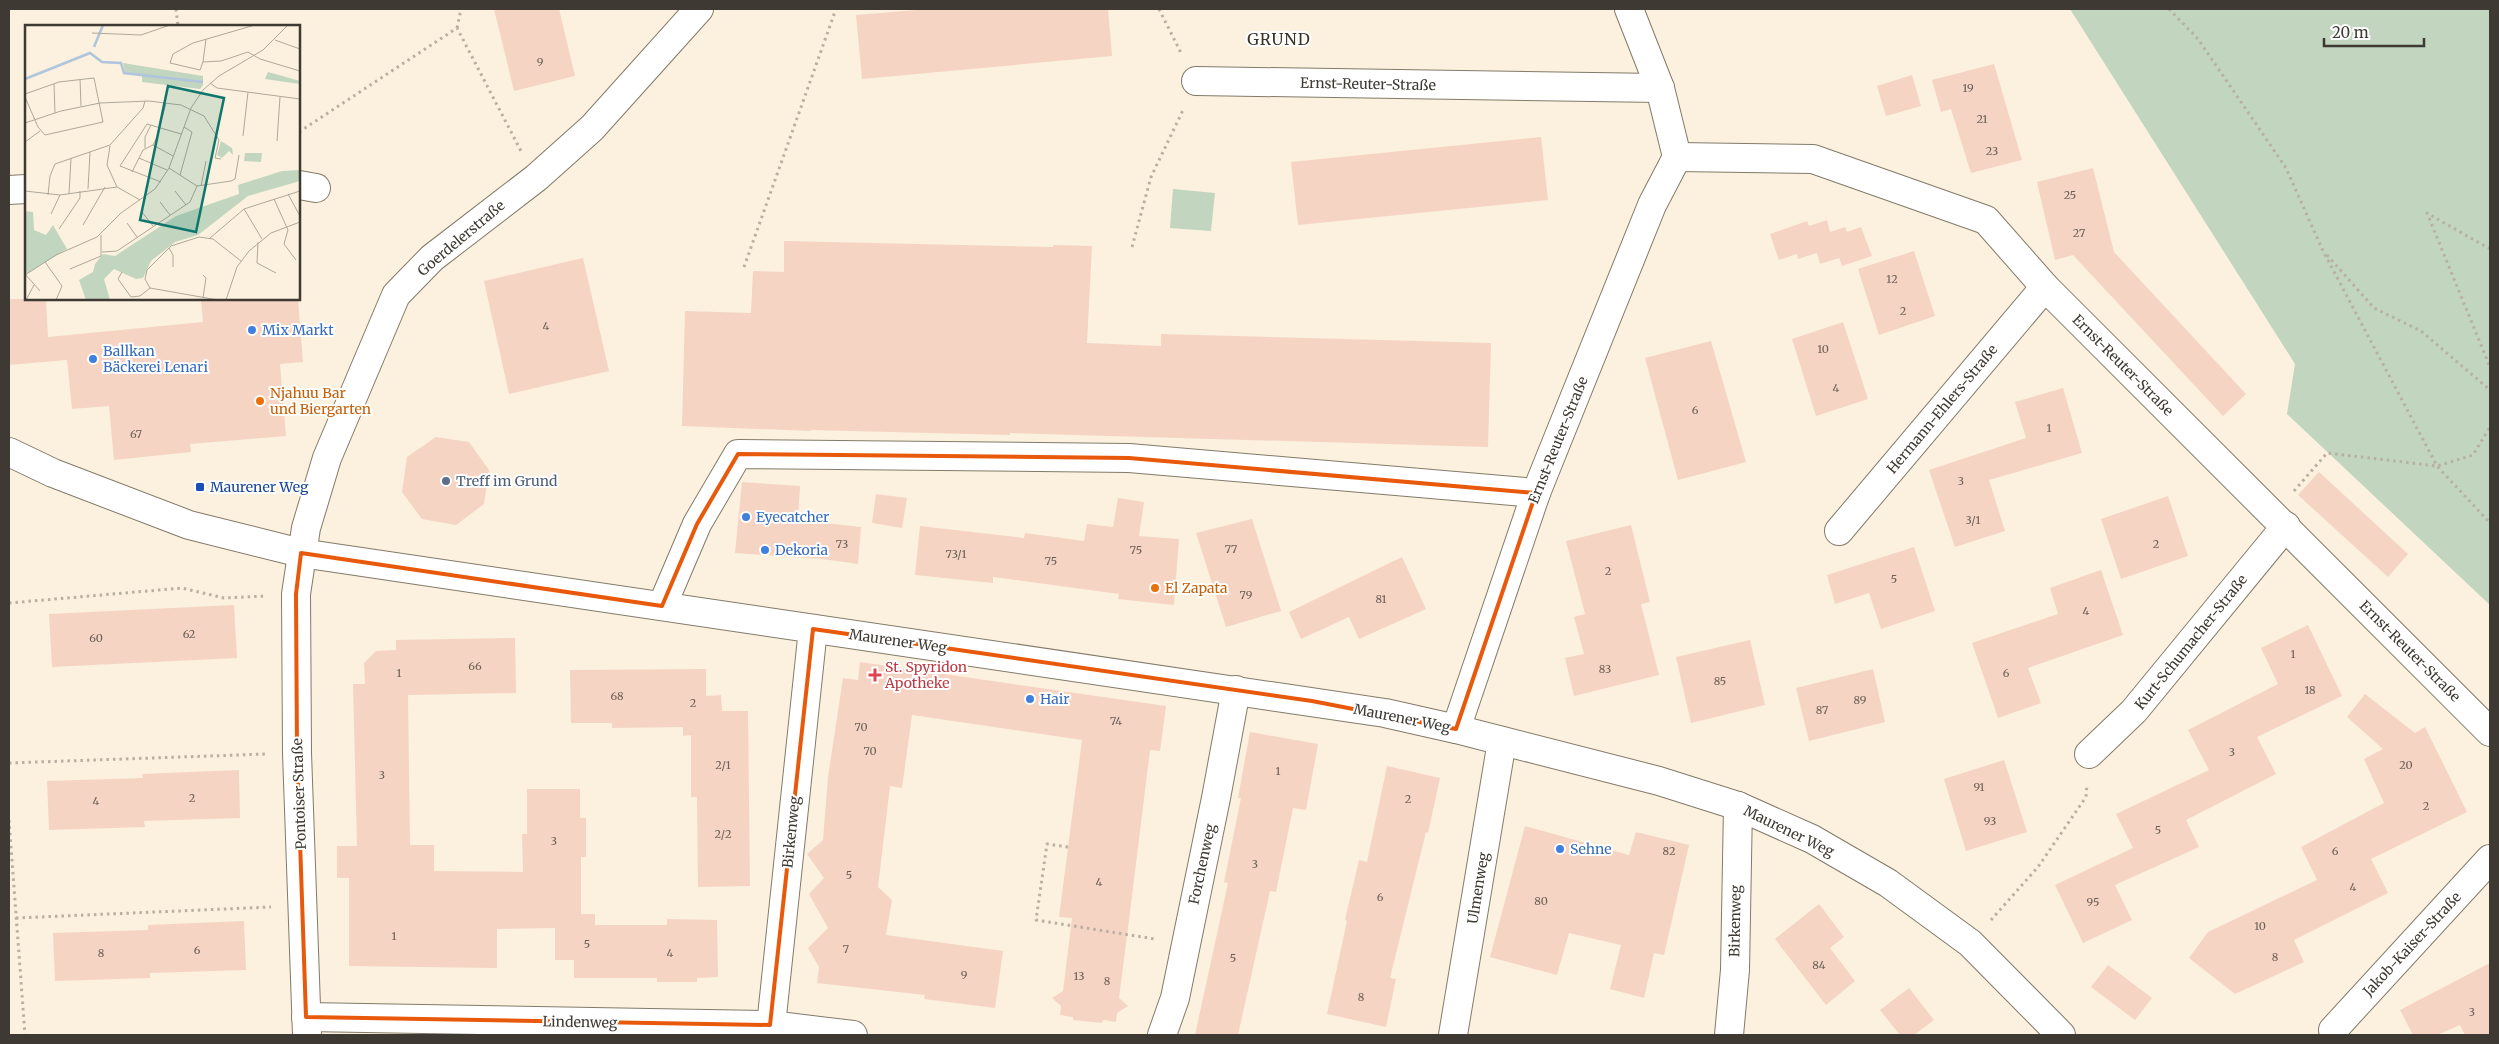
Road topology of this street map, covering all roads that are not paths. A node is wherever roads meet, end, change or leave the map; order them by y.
1 (699, 9) edge
2 (1630, 9) edge
3 (1196, 81) road end
4 (1660, 88) junction
5 (1677, 157) junction
6 (25, 189) edge
7 (9, 190) edge
8 (2045, 287) junction
9 (9, 452) edge
10 (1536, 493) junction
11 (2286, 526) junction
12 (1839, 530) dead end
13 (301, 553) junction
14 (662, 606) junction
15 (814, 629) junction
16 (1236, 690) junction
17 (1456, 729) junction
18 (2490, 732) edge
19 (1502, 741) junction
20 (2089, 754) road end
21 (1738, 806) junction
22 (2490, 859) edge
23 (307, 1026) edge
24 (770, 1030) edge
25 (2333, 1030) dead end
26 (854, 1035) edge
27 (1162, 1035) edge
28 (1453, 1035) edge
29 (1729, 1035) edge
30 (2061, 1035) edge

1 - 13 street, Goerdelerstraße
2 - 4 street
3 - 4 street, Ernst-Reuter-Straße
4 - 5 street
5 - 8 street, Ernst-Reuter-Straße
5 - 10 street, Ernst-Reuter-Straße
6 - 7 street
8 - 11 street, Ernst-Reuter-Straße
8 - 12 street, Hermann-Ehlers-Straße
9 - 13 street, Maurener Weg
10 - 14 street
10 - 17 street, Ernst-Reuter-Straße
11 - 18 street, Ernst-Reuter-Straße
11 - 20 street, Kurt-Schumacher-Straße
13 - 14 street, Maurener Weg
13 - 23 street, Pontoiser Straße
14 - 15 street, Maurener Weg
15 - 16 street, Maurener Weg
15 - 24 street, Birkenweg
16 - 17 street, Maurener Weg
16 - 27 street, Forchenweg
17 - 19 street, Maurener Weg
19 - 21 street, Maurener Weg
19 - 28 street, Ulmenweg
21 - 29 street, Birkenweg
21 - 30 street, Maurener Weg
22 - 25 street, Jakob-Kaiser-Straße
23 - 24 street, Lindenweg
24 - 26 street, Lindenweg

